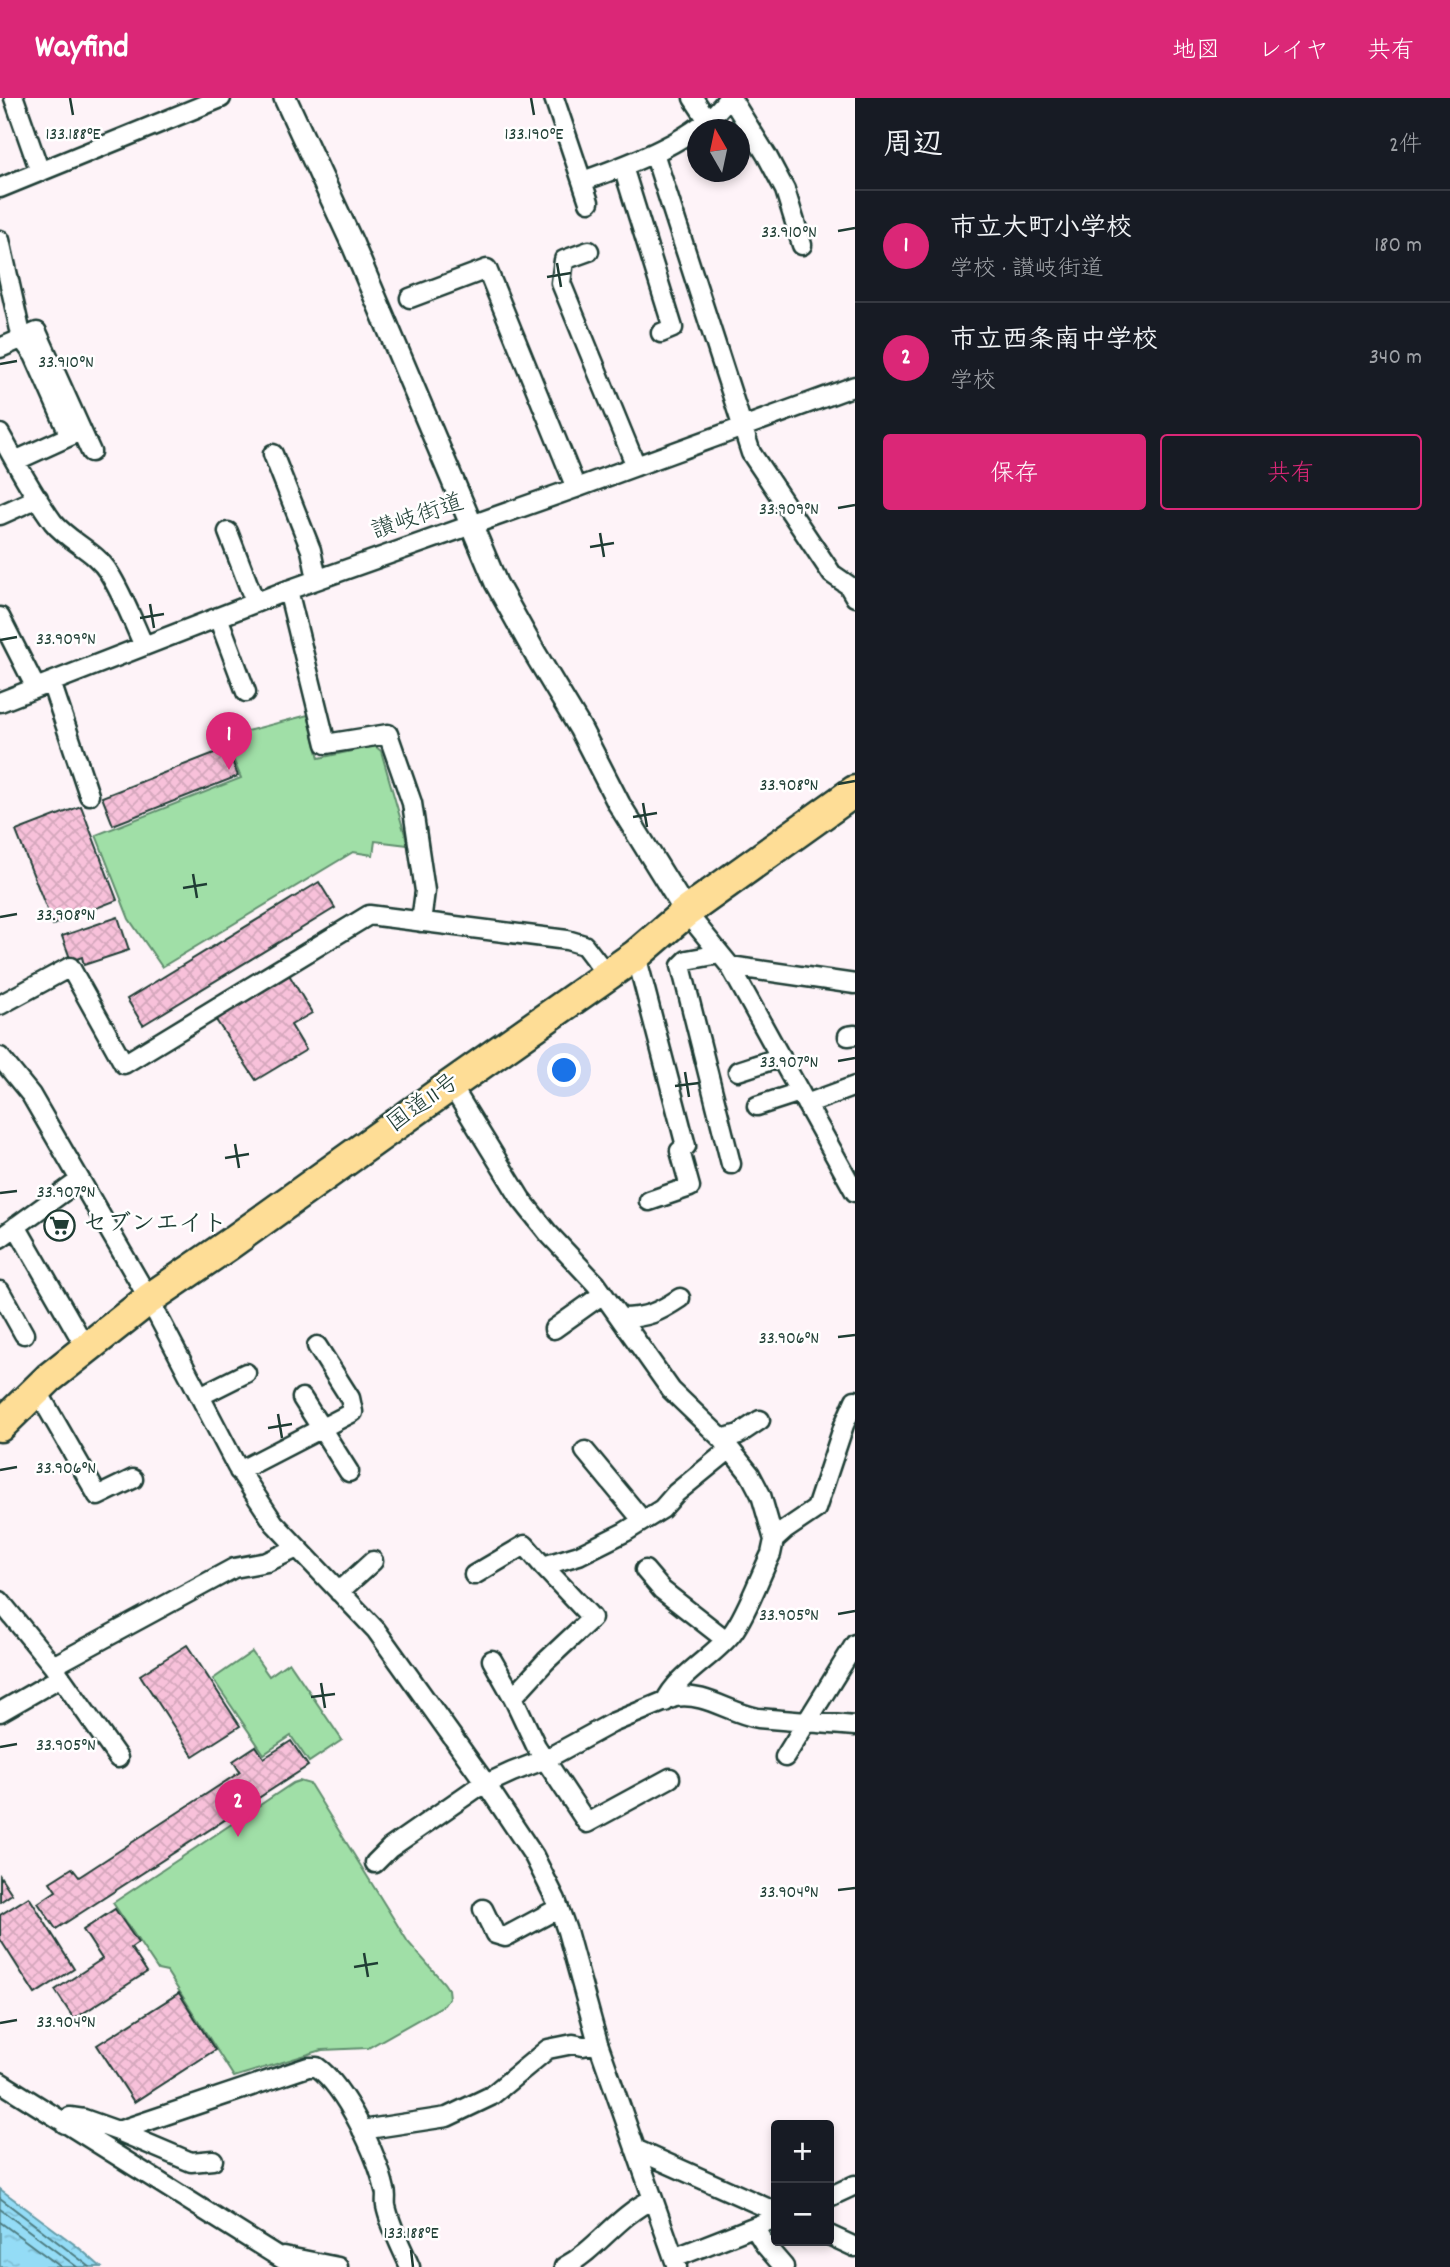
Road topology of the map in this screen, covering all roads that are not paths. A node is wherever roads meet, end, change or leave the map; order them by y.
1 (14, 98) edge
2 (221, 98) edge
3 (285, 98) edge
4 (554, 98) edge
5 (693, 98) edge
6 (730, 98) edge
7 (707, 119) joint
8 (687, 132) edge
9 (654, 153) junction
10 (622, 167) junction
11 (40, 172) junction
12 (583, 181) junction
13 (0, 188) edge
14 (589, 202) dead end
15 (0, 240) edge
16 (802, 245) dead end
17 (589, 251) dead end
18 (410, 298) dead end
19 (661, 333) dead end
20 (23, 339) junction
21 (0, 348) edge
22 (855, 386) edge
23 (742, 428) junction
24 (0, 434) edge
25 (91, 452) dead end
26 (272, 454) dead end
27 (15, 461) junction
28 (636, 466) junction
29 (576, 488) junction
30 (38, 498) junction
31 (0, 515) edge
32 (470, 525) junction
33 (228, 532) dead end
34 (317, 579) junction
35 (288, 590) junction
36 (855, 597) edge
37 (255, 602) junction
38 (0, 617) edge
39 (218, 617) junction
40 (144, 646) junction
41 (43, 685) junction
42 (246, 692) dead end
43 (0, 702) edge
44 (855, 792) edge
45 (89, 795) dead end
46 (686, 912) junction
47 (421, 922) junction
48 (636, 955) junction
49 (725, 960) junction
50 (607, 975) junction
51 (855, 984) edge
52 (0, 1005) edge
53 (701, 1044) junction
54 (683, 1048) dead end
55 (0, 1057) edge
56 (781, 1057) junction
57 (738, 1071) dead end
58 (451, 1085) junction
59 (855, 1086) edge
60 (803, 1098) junction
61 (757, 1106) dead end
62 (731, 1164) dead end
63 (80, 1180) junction
64 (855, 1192) edge
65 (649, 1201) dead end
66 (16, 1227) junction
67 (0, 1238) edge
68 (0, 1291) edge
69 (603, 1294) junction
70 (680, 1298) dead end
71 (149, 1299) junction
72 (621, 1318) junction
73 (554, 1329) dead end
74 (24, 1334) dead end
75 (317, 1346) dead end
76 (86, 1348) junction
77 (246, 1373) dead end
78 (37, 1390) junction
79 (200, 1396) junction
80 (302, 1398) dead end
81 (855, 1401) edge
82 (760, 1420) dead end
83 (0, 1426) edge
84 (320, 1429) junction
85 (726, 1444) junction
86 (585, 1451) dead end
87 (239, 1471) junction
88 (349, 1472) dead end
89 (133, 1479) dead end
90 (643, 1521) junction
91 (774, 1541) junction
92 (297, 1548) junction
93 (373, 1561) dead end
94 (543, 1566) junction
95 (645, 1570) dead end
96 (474, 1575) dead end
97 (339, 1592) junction
98 (0, 1601) edge
99 (726, 1640) junction
100 (855, 1643) edge
101 (492, 1660) dead end
102 (57, 1671) junction
103 (513, 1697) junction
104 (665, 1702) junction
105 (0, 1712) edge
106 (807, 1722) junction
107 (855, 1726) edge
108 (785, 1757) dead end
109 (118, 1758) dead end
110 (546, 1759) junction
111 (670, 1778) dead end
112 (486, 1784) junction
113 (376, 1863) dead end
114 (559, 1908) junction
115 (483, 1909) dead end
116 (598, 2043) junction
117 (0, 2082) edge
118 (65, 2124) junction
119 (362, 2130) junction
120 (118, 2131) junction
121 (635, 2148) junction
122 (213, 2160) dead end
123 (855, 2185) edge
124 (834, 2195) edge
125 (653, 2199) junction
126 (771, 2210) edge
127 (771, 2220) edge
128 (754, 2227) junction
129 (834, 2237) edge
130 (855, 2247) edge
131 (272, 2254) junction
132 (675, 2262) edge
133 (295, 2267) edge
134 (338, 2267) edge
135 (410, 2267) edge
136 (565, 2267) edge
137 (784, 2267) edge

1 - 11 street
2 - 11 street
3 - 32 street
4 - 12 street
5 - 7 street
6 - 7 street
6 - 16 street
8 - 9 street
9 - 10 street
9 - 23 street
10 - 12 street
10 - 19 street
11 - 13 street
12 - 14 street
15 - 20 street
17 - 28 street
18 - 29 street
20 - 21 street
20 - 25 street
20 - 27 street
22 - 23 street, 讃岐街道
23 - 28 street, 讃岐街道
23 - 36 street
24 - 27 street
26 - 34 street
27 - 30 street
28 - 29 street, 讃岐街道
29 - 32 street, 讃岐街道
30 - 31 street
30 - 40 street
32 - 34 street, 讃岐街道
32 - 46 street
33 - 37 street
34 - 35 street, 讃岐街道
35 - 37 street, 讃岐街道
35 - 47 street
37 - 39 street, 讃岐街道
38 - 41 street
39 - 40 street, 讃岐街道
39 - 42 street
40 - 41 street, 讃岐街道
41 - 43 street, 讃岐街道
41 - 45 street
44 - 46 highway, 国道11号
46 - 48 highway, 国道11号
46 - 49 street
47 - 50 street
47 - 52 street
48 - 50 highway, 国道11号
48 - 65 street
49 - 51 street
49 - 53 street
49 - 56 street
50 - 58 highway, 国道11号
53 - 54 street
53 - 62 street
55 - 63 street
56 - 57 street
56 - 60 street
58 - 69 street
58 - 71 highway, 国道11号
59 - 60 street
60 - 61 street
60 - 64 street
63 - 66 street
63 - 71 street
66 - 67 street
66 - 76 street
68 - 74 street
69 - 72 street
69 - 73 street
70 - 72 street
71 - 76 highway, 国道11号
71 - 79 street
72 - 85 street
75 - 84 street
76 - 78 highway, 国道11号
77 - 79 street
78 - 83 highway, 国道11号
78 - 89 street
79 - 87 street
80 - 84 street
81 - 91 street
82 - 85 street
84 - 87 street
84 - 88 street
85 - 90 street
85 - 91 street
86 - 90 street
87 - 92 street
90 - 94 street
91 - 99 street
92 - 97 street
92 - 102 street
93 - 97 street
94 - 96 street
94 - 103 street
95 - 99 street
97 - 112 street
98 - 102 street
99 - 104 street
100 - 106 street
101 - 103 street
102 - 105 street
102 - 109 street
103 - 110 street
104 - 106 street
104 - 110 street
106 - 107 street
106 - 108 street
110 - 111 street
110 - 112 street
112 - 113 street
112 - 114 street
114 - 115 street
114 - 116 street
116 - 119 street
116 - 121 street
117 - 118 street
118 - 120 street
118 - 131 street
119 - 120 street
119 - 135 street
120 - 122 street
121 - 125 street
121 - 126 street
123 - 124 street
125 - 132 street
125 - 136 street
127 - 128 street
128 - 132 street
128 - 137 street
129 - 130 street
131 - 133 street
131 - 134 street

